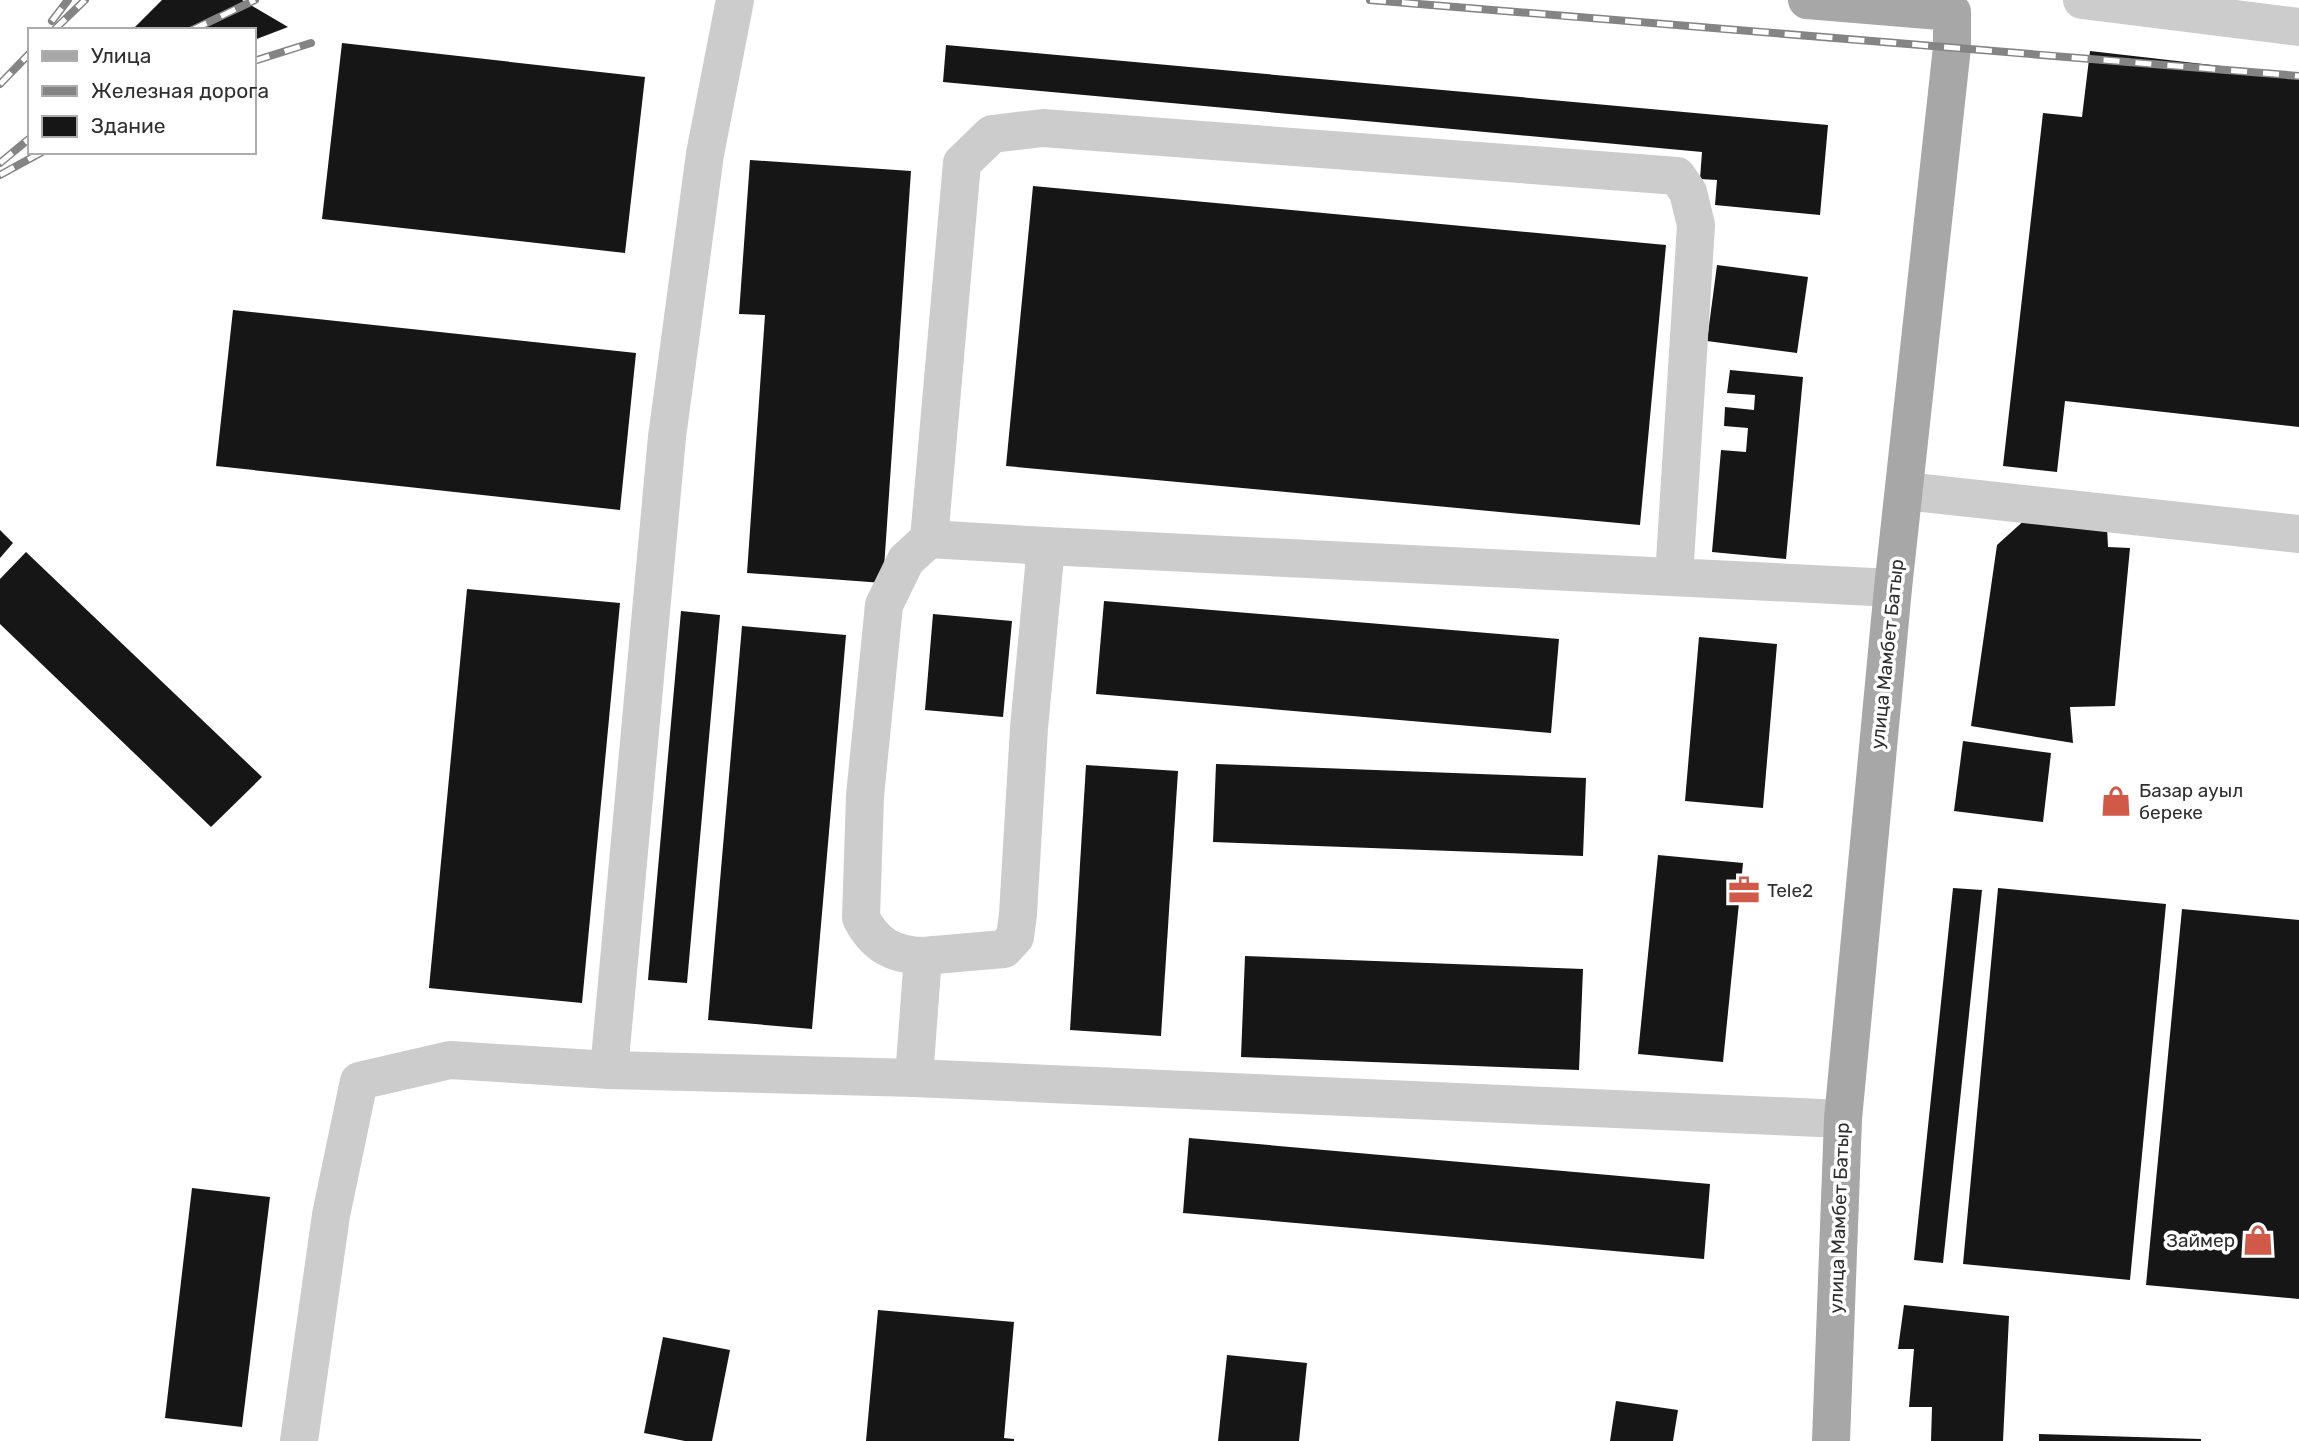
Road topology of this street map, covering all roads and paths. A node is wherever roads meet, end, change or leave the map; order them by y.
1 (735, 0) edge
2 (1807, 0) edge
3 (2082, 0) edge
4 (1952, 6) edge
5 (2299, 27) edge
6 (1905, 491) junction
7 (2299, 534) edge
8 (929, 539) junction
9 (1046, 546) junction
10 (1674, 577) junction
11 (1893, 588) junction
12 (923, 956) junction
13 (609, 1070) junction
14 (914, 1078) junction
15 (1843, 1119) junction
16 (299, 1441) edge
17 (1831, 1441) edge

1 - 13 street
2 - 4 main road, улица Мамбет Батыр
3 - 5 street
4 - 6 main road, улица Мамбет Батыр
6 - 7 street
6 - 11 main road, улица Мамбет Батыр
8 - 9 street
8 - 10 street
8 - 12 street
9 - 10 street
9 - 12 street
10 - 11 street
11 - 15 main road, улица Мамбет Батыр
12 - 14 street
13 - 14 street
13 - 16 street
14 - 15 street
15 - 17 main road, улица Мамбет Батыр

